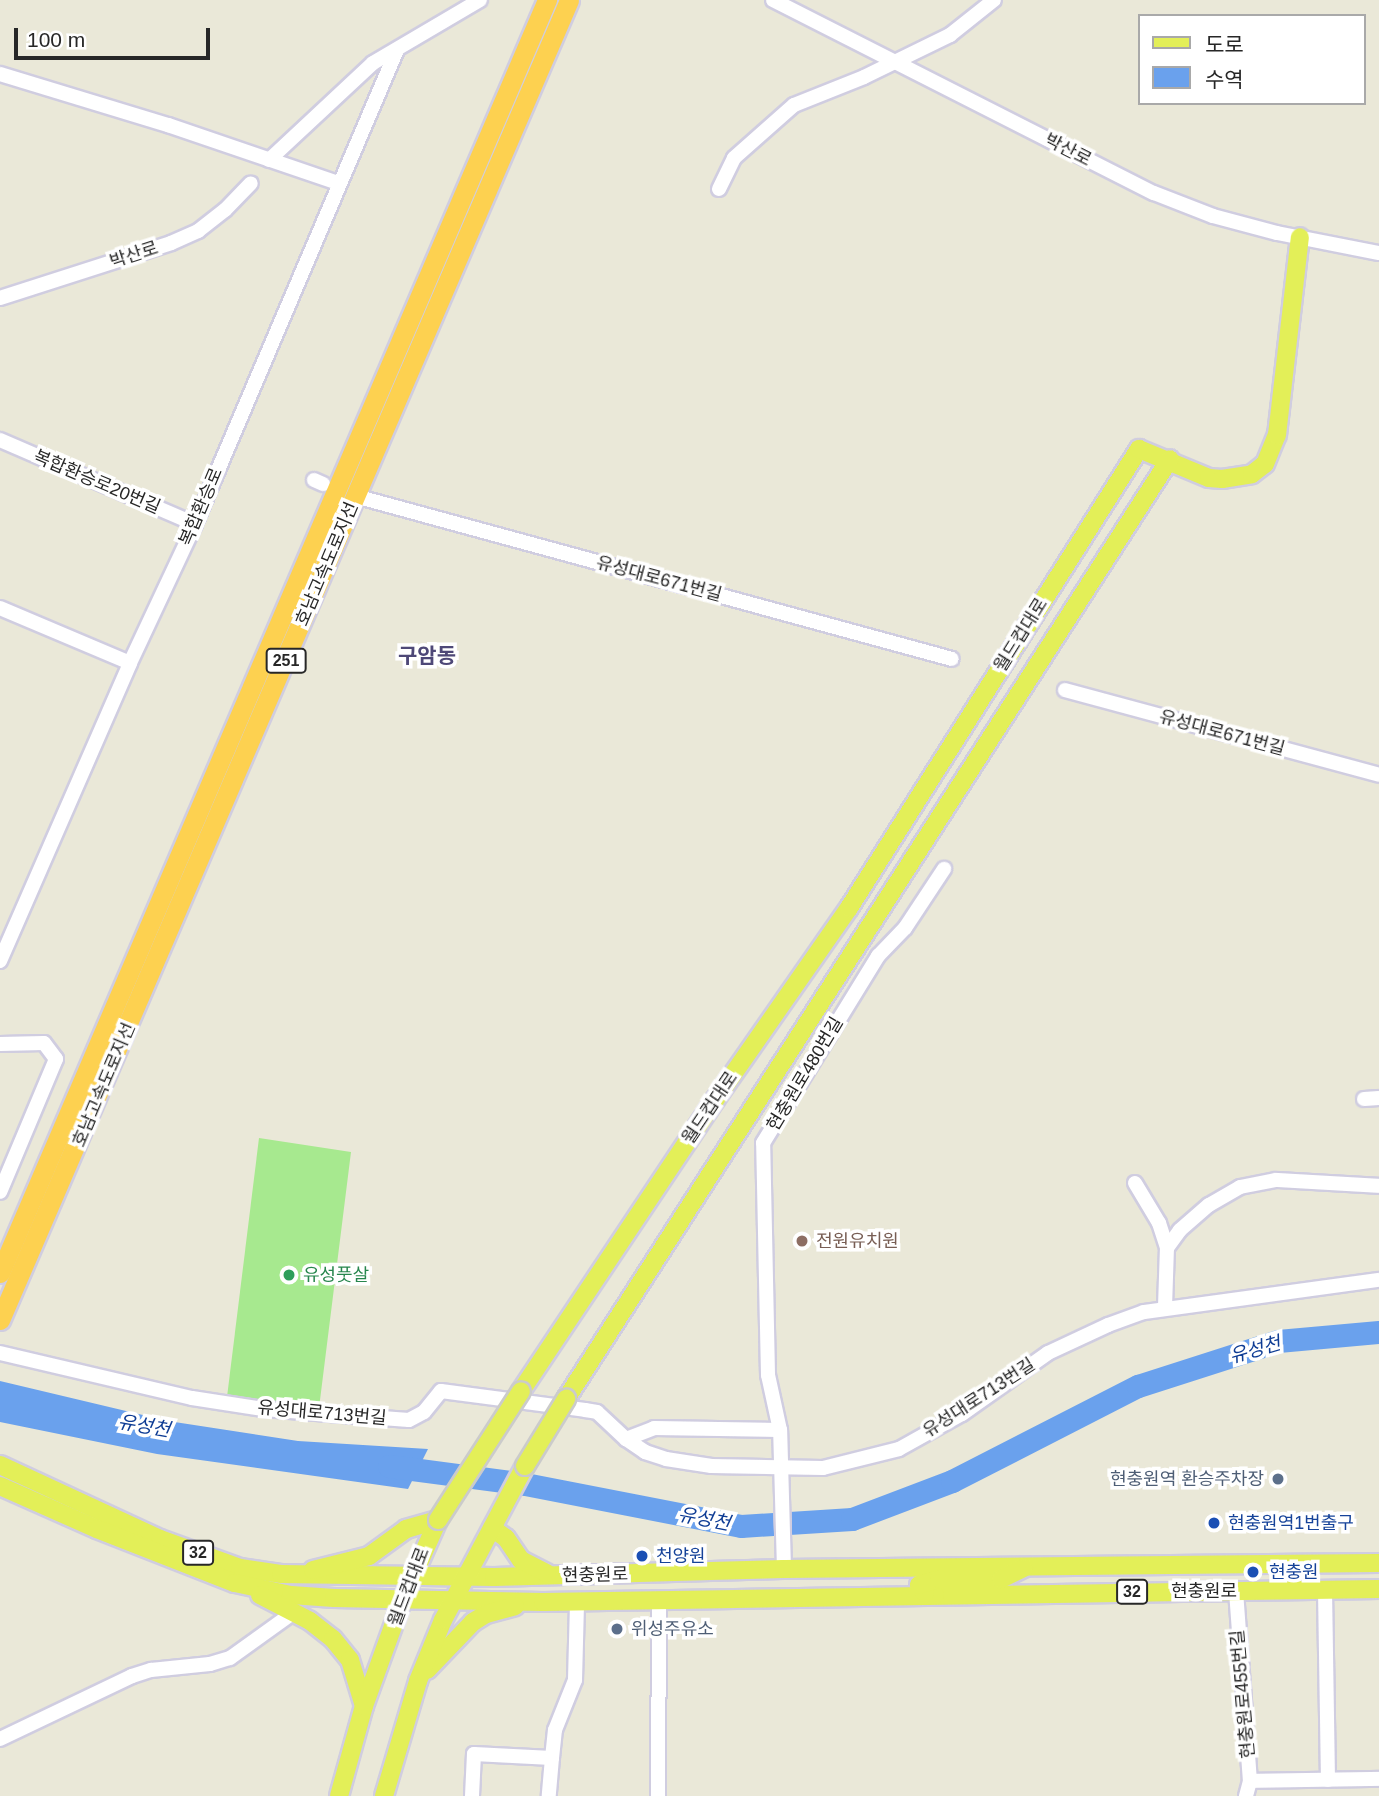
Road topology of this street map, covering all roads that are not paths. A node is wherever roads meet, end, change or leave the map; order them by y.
1 (480, 0) edge
2 (547, 0) edge
3 (569, 0) edge
4 (773, 0) edge
5 (994, 0) edge
6 (396, 52) junction
7 (894, 63) junction
8 (0, 74) edge
9 (269, 160) junction
10 (250, 183) dead end
11 (338, 183) junction
12 (719, 189) dead end
13 (1300, 237) junction
14 (1379, 253) edge
15 (0, 298) edge
16 (0, 440) edge
17 (1170, 459) junction
18 (366, 499) dead end
19 (195, 524) junction
20 (0, 608) edge
21 (952, 659) dead end
22 (130, 663) junction
23 (1065, 690) dead end
24 (1379, 775) edge
25 (944, 869) dead end
26 (0, 961) edge
27 (0, 1044) edge
28 (1379, 1098) edge
29 (1364, 1099) dead end
30 (1135, 1183) dead end
31 (1379, 1186) edge
32 (0, 1192) edge
33 (1167, 1248) junction
34 (0, 1273) edge
35 (1379, 1280) edge
36 (1165, 1307) junction
37 (0, 1320) edge
38 (0, 1353) edge
39 (780, 1430) junction
40 (626, 1439) junction
41 (0, 1465) edge
42 (783, 1474) junction
43 (0, 1486) edge
44 (438, 1520) junction
45 (492, 1528) junction
46 (1379, 1563) edge
47 (1029, 1566) junction
48 (785, 1569) junction
49 (281, 1574) junction
50 (412, 1575) junction
51 (466, 1576) junction
52 (555, 1576) junction
53 (235, 1583) junction
54 (1379, 1589) edge
55 (1325, 1590) junction
56 (1236, 1591) junction
57 (939, 1596) junction
58 (403, 1599) junction
59 (453, 1600) junction
60 (659, 1600) junction
61 (577, 1601) junction
62 (544, 1602) junction
63 (294, 1612) junction
64 (418, 1681) junction
65 (365, 1706) junction
66 (0, 1739) edge
67 (552, 1758) junction
68 (1379, 1779) edge
69 (1328, 1780) junction
70 (1250, 1781) junction
71 (339, 1796) edge
72 (384, 1796) edge
73 (472, 1796) edge
74 (549, 1796) edge
75 (658, 1796) edge
76 (1246, 1796) edge

1 - 6 street
2 - 34 highway, 호남고속도로지선 / 251
3 - 37 highway, 호남고속도로지선 / 251
4 - 7 street, 박산로
5 - 7 street
6 - 9 street
6 - 11 street, 복합환승로
7 - 12 street
7 - 13 street, 박산로
8 - 9 street
9 - 11 street
10 - 15 street, 박산로
11 - 19 street, 복합환승로
13 - 14 street, 박산로
13 - 17 main road
16 - 19 street, 복합환승로20번길
17 - 44 main road, 월드컵대로, bridge
17 - 45 main road, 월드컵대로, bridge
18 - 21 street, 유성대로671번길
19 - 22 street, 복합환승로
20 - 22 street
22 - 26 street, 복합환승로
23 - 24 street, 유성대로671번길
25 - 39 street, 현충원로480번길
27 - 32 street
28 - 29 street
30 - 33 street
31 - 33 street
33 - 36 street
35 - 36 street, 유성대로713번길
36 - 42 street, 유성대로713번길
38 - 40 street, 유성대로713번길
39 - 40 street
39 - 42 street, 현충원로480번길
40 - 42 street, 유성대로713번길
41 - 49 main road, 현충원로 / 32
42 - 48 street, 현충원로480번길
43 - 53 main road, 현충원로 / 32
44 - 49 main road
44 - 50 main road, 월드컵대로
45 - 51 main road, 월드컵대로
45 - 52 main road
46 - 47 main road, 현충원로 / 32
47 - 48 main road, 현충원로 / 32
47 - 57 main road
48 - 52 main road, 현충원로 / 32
49 - 50 main road, 현충원로 / 32
50 - 51 main road, 현충원로 / 32
50 - 58 main road, 월드컵대로
51 - 52 main road, 현충원로 / 32
51 - 59 main road, 월드컵대로
53 - 58 main road, 현충원로 / 32
53 - 63 main road
54 - 55 main road, 현충원로 / 32
55 - 56 main road, 현충원로 / 32
55 - 69 street
56 - 57 main road, 현충원로 / 32
56 - 70 street, 현충원로455번길
57 - 60 main road, 현충원로 / 32
58 - 59 main road, 현충원로 / 32
58 - 65 main road, 월드컵대로
59 - 62 main road, 현충원로 / 32
59 - 64 main road, 월드컵대로
60 - 61 main road, 현충원로 / 32
60 - 75 street
61 - 62 main road, 현충원로 / 32
61 - 67 street
62 - 64 main road
63 - 65 main road
63 - 66 street
64 - 72 main road, 월드컵대로
65 - 71 main road, 월드컵대로
67 - 73 street
67 - 74 street
68 - 69 street
69 - 70 street
70 - 76 street, 현충원로455번길

